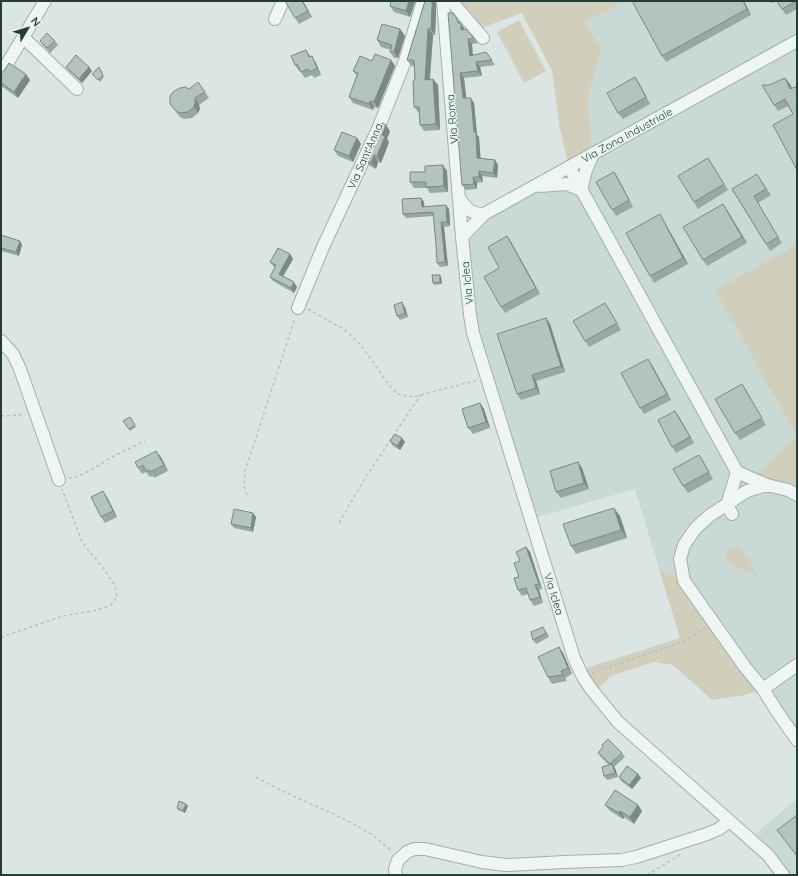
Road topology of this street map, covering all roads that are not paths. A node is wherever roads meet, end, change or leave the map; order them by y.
1 (45, 1) edge
2 (283, 1) edge
3 (423, 1) edge
4 (443, 1) edge
5 (275, 19) dead end
6 (23, 37) junction
7 (483, 38) dead end
8 (797, 41) edge
9 (1, 74) edge
10 (78, 89) dead end
11 (593, 154) junction
12 (569, 167) junction
13 (532, 187) junction
14 (581, 190) junction
15 (464, 214) junction
16 (484, 214) junction
17 (476, 222) junction
18 (462, 237) junction
19 (298, 306) road end
20 (1, 341) edge
21 (737, 472) junction
22 (58, 477) road end
23 (766, 485) junction
24 (797, 496) edge
25 (730, 509) junction
26 (797, 665) edge
27 (763, 689) junction
28 (797, 740) edge
29 (729, 821) junction
30 (396, 875) edge
31 (783, 875) edge

1 - 6 street
2 - 5 street
3 - 19 street, Via Sant'Anna
4 - 7 street
4 - 15 street, Via Roma
6 - 9 street
6 - 10 street
8 - 11 street, Via Zona Industriale
11 - 12 street, Via Zona Industriale
11 - 14 street
12 - 13 street, Via Zona Industriale
12 - 14 street
13 - 14 street
13 - 16 street, Via Zona Industriale
14 - 21 street
15 - 16 street
15 - 17 street
15 - 18 street, Via Roma
16 - 17 street, Via Zona Industriale
17 - 18 street, Via Zona Industriale
18 - 29 street, Via Iclea
20 - 22 street
21 - 23 street
21 - 25 street
23 - 24 street
23 - 25 street
25 - 27 street
26 - 27 street
27 - 28 street
29 - 30 street
29 - 31 street, Via Iclea

